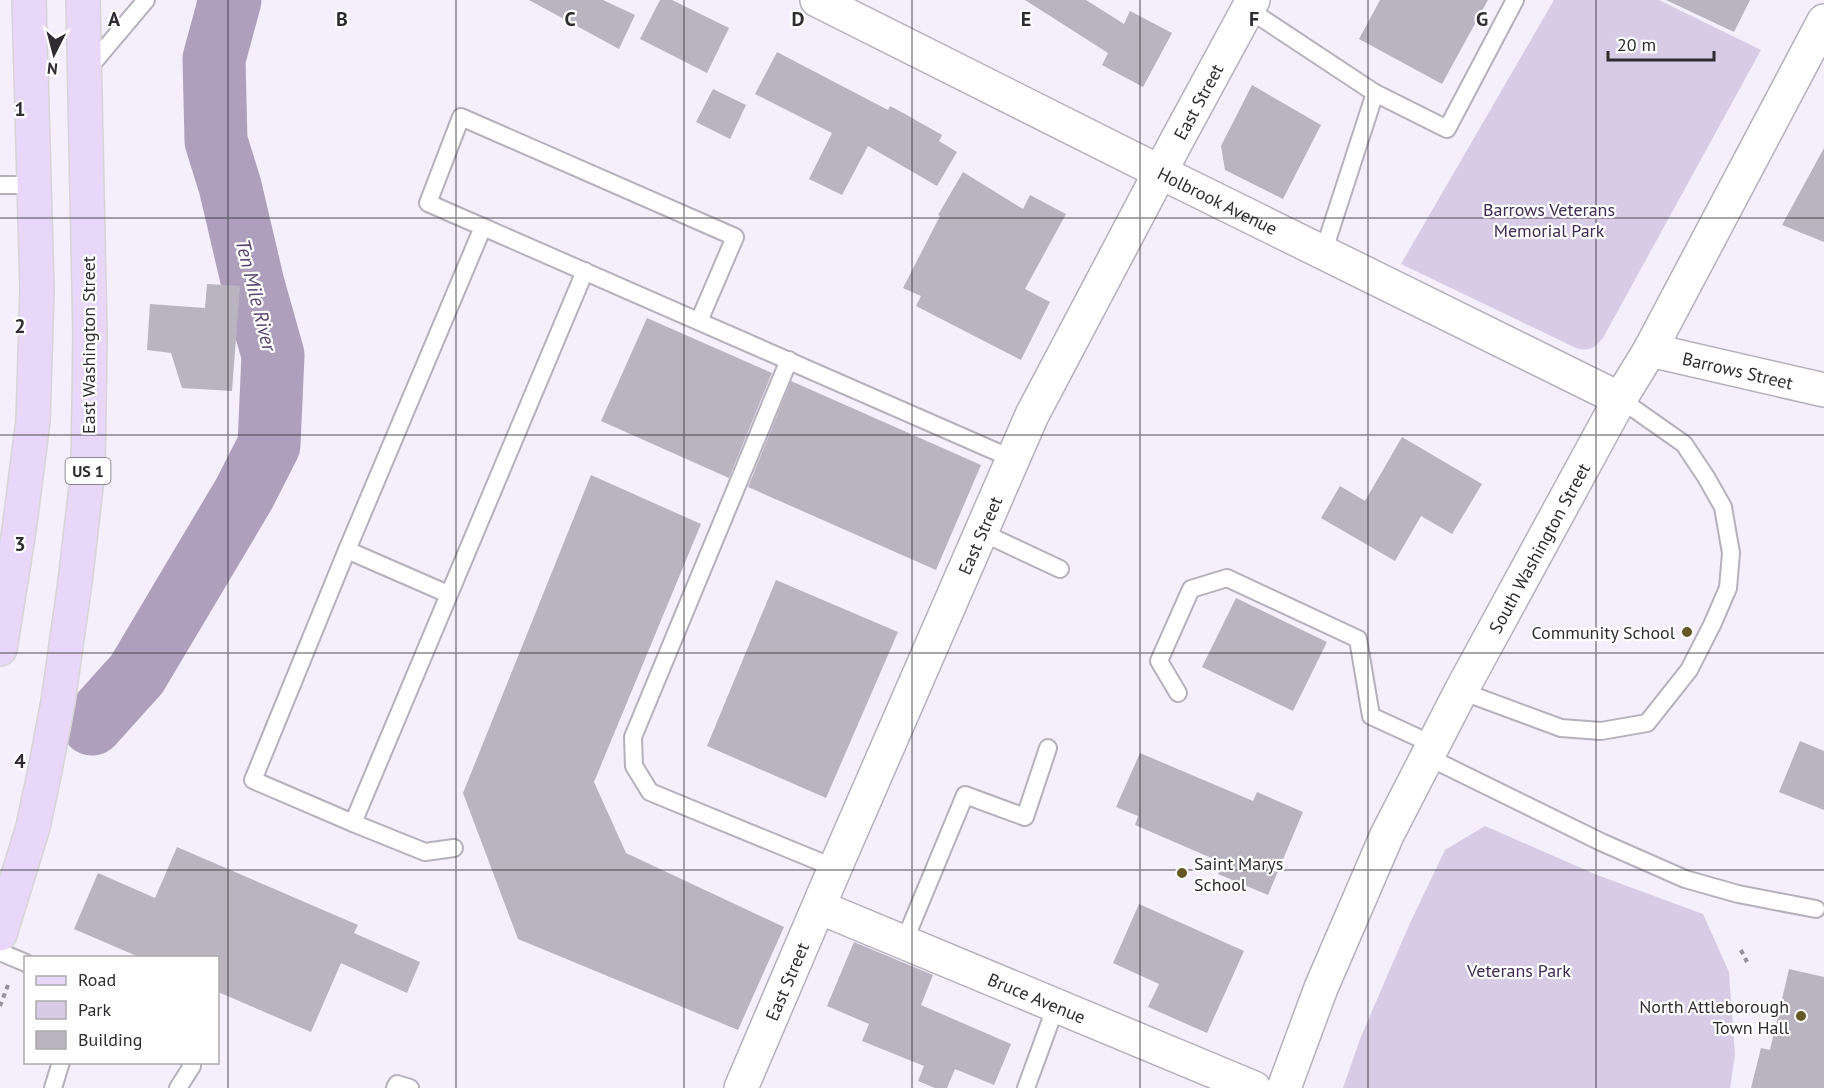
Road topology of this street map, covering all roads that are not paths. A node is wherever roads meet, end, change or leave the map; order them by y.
1 (29, 0) edge
2 (83, 0) edge
3 (146, 0) edge
4 (817, 0) edge
5 (1515, 0) edge
6 (1251, 4) edge
7 (1824, 21) edge
8 (84, 73) junction
9 (1375, 93) junction
10 (1160, 172) junction
11 (0, 185) edge
12 (36, 185) junction
13 (483, 227) junction
14 (1323, 253) junction
15 (585, 271) junction
16 (699, 321) junction
17 (1650, 350) junction
18 (789, 360) junction
19 (1824, 390) edge
20 (1620, 399) junction
21 (1013, 459) junction
22 (981, 532) junction
23 (347, 550) junction
24 (1060, 569) dead end
25 (448, 594) junction
26 (0, 649) edge
27 (1461, 691) junction
28 (1178, 693) dead end
29 (1048, 748) dead end
30 (1431, 751) junction
31 (353, 823) junction
32 (454, 848) dead end
33 (835, 868) junction
34 (819, 907) junction
35 (1816, 909) dead end
36 (0, 934) edge
37 (904, 942) junction
38 (0, 952) edge
39 (24, 962) edge
40 (1056, 1006) junction
41 (60, 1064) edge
42 (191, 1064) edge
43 (53, 1088) edge
44 (178, 1088) edge
45 (395, 1088) edge
46 (410, 1088) edge
47 (741, 1088) edge
48 (1026, 1088) edge
49 (1254, 1088) edge
50 (1284, 1088) edge

1 - 12 main road
2 - 8 main road, East Washington Street / US 1
3 - 8 lane
4 - 10 street, Holbrook Avenue
5 - 9 lane
6 - 9 lane
6 - 10 street, East Street
7 - 17 street, South Washington Street
8 - 36 main road, East Washington Street / US 1
9 - 14 lane
10 - 14 street, Holbrook Avenue
10 - 21 street, East Street
11 - 12 lane
12 - 26 main road
13 - 15 lane
13 - 16 lane
13 - 23 lane
14 - 20 street, Holbrook Avenue
15 - 16 lane
15 - 25 lane
16 - 18 lane
17 - 19 street, Barrows Street
17 - 20 street, South Washington Street
18 - 21 lane
18 - 33 lane
20 - 27 street, South Washington Street
20 - 27 lane
21 - 22 street, East Street
22 - 24 lane
22 - 33 street, East Street
23 - 25 lane
23 - 31 lane
25 - 31 lane
27 - 30 street, South Washington Street
28 - 30 lane
29 - 37 lane
30 - 35 lane
30 - 50 street, South Washington Street
31 - 32 lane
33 - 34 street, East Street
34 - 37 street, Bruce Avenue
34 - 47 street, East Street
37 - 40 street, Bruce Avenue
38 - 39 lane
40 - 48 lane
40 - 49 street, Bruce Avenue
41 - 43 lane
42 - 44 lane
45 - 46 lane

